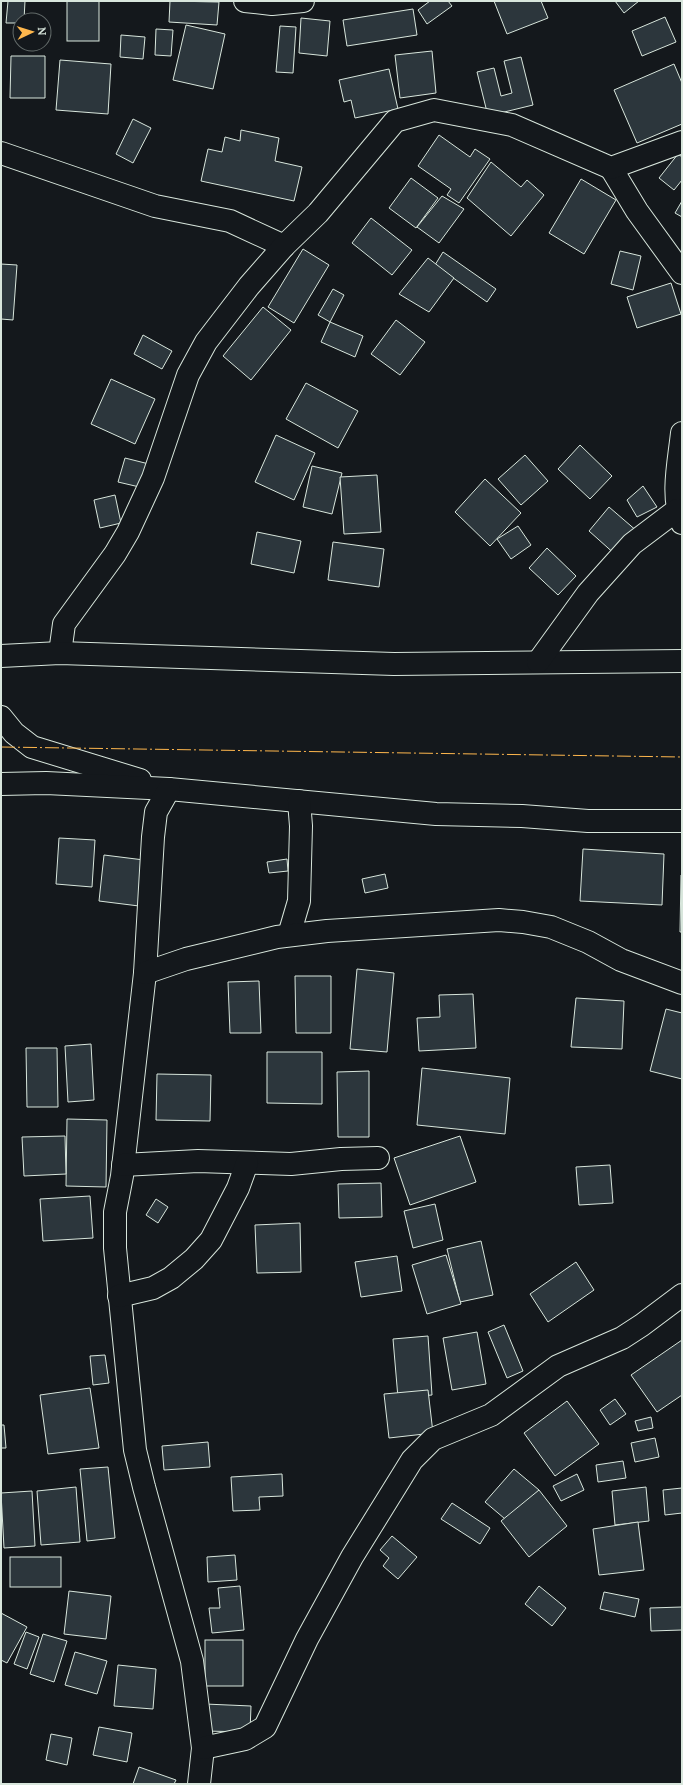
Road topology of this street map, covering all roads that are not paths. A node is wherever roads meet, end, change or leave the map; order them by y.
1 (245, 1) edge
2 (303, 1) edge
3 (682, 142) edge
4 (1, 153) edge
5 (611, 168) junction
6 (284, 246) junction
7 (682, 273) edge
8 (682, 433) edge
9 (679, 516) edge
10 (60, 653) junction
11 (1, 656) edge
12 (682, 661) edge
13 (538, 662) junction
14 (1, 717) edge
15 (1, 784) edge
16 (169, 789) junction
17 (299, 801) junction
18 (682, 821) edge
19 (289, 935) junction
20 (145, 973) junction
21 (682, 983) edge
22 (378, 1158) dead end
23 (247, 1163) junction
24 (123, 1165) junction
25 (682, 1295) edge
26 (119, 1296) junction
27 (203, 1748) junction
28 (199, 1784) edge

1 - 2 street
3 - 5 street
4 - 6 street
5 - 6 street
5 - 7 street
6 - 10 street
8 - 9 street
9 - 13 street
10 - 11 street
10 - 13 street
12 - 13 street
14 - 16 street
15 - 16 street
16 - 17 street
16 - 20 street
17 - 18 street
17 - 19 street
19 - 20 street
19 - 21 street
20 - 24 street
22 - 23 street
23 - 24 street
23 - 26 street
24 - 26 street
25 - 27 street
26 - 27 street
27 - 28 street

